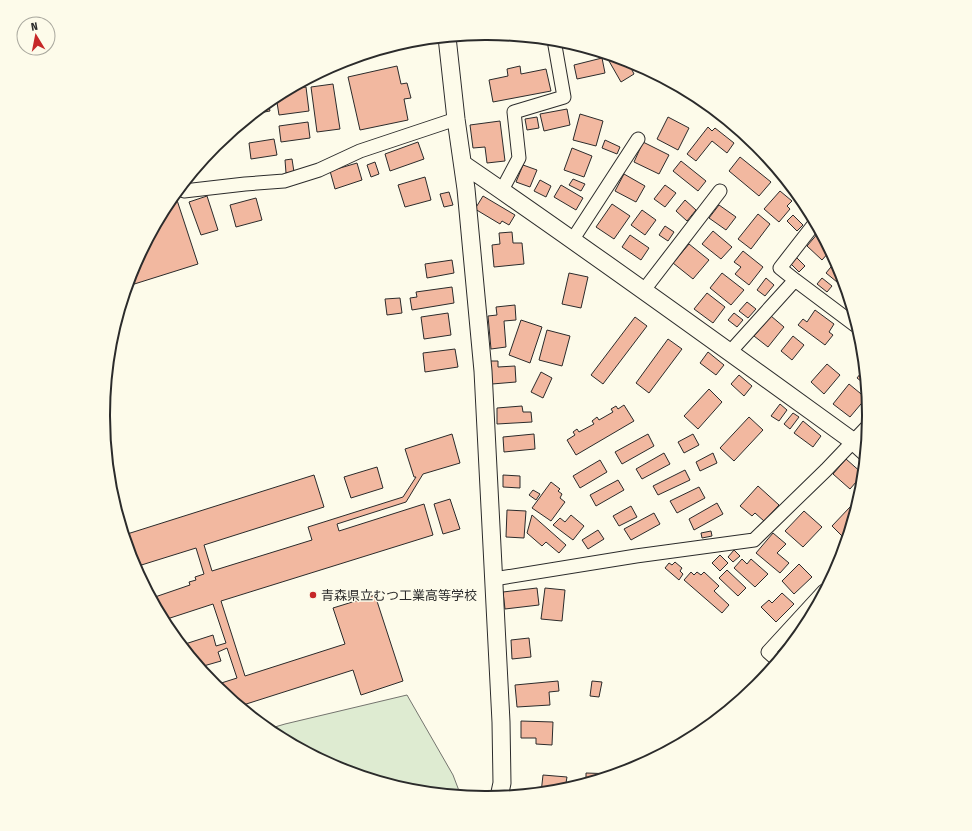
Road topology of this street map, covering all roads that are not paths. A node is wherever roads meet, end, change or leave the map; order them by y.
1 (448, 42) edge
2 (555, 46) edge
3 (456, 119) junction
4 (638, 139) dead end
5 (463, 164) junction
6 (502, 190) junction
7 (185, 191) edge
8 (720, 191) dead end
9 (811, 228) edge
10 (573, 239) junction
11 (795, 280) junction
12 (644, 290) junction
13 (850, 321) edge
14 (730, 352) junction
15 (859, 447) edge
16 (494, 579) junction
17 (807, 610) edge
18 (774, 656) edge
19 (500, 790) edge

1 - 3 street
2 - 6 street
3 - 5 street
3 - 7 street
4 - 10 street
5 - 6 street
5 - 16 street
6 - 10 street
8 - 12 street
9 - 11 street
10 - 12 street
11 - 13 street
11 - 14 street
12 - 14 street
14 - 15 street
15 - 16 street
16 - 19 street
17 - 18 street

